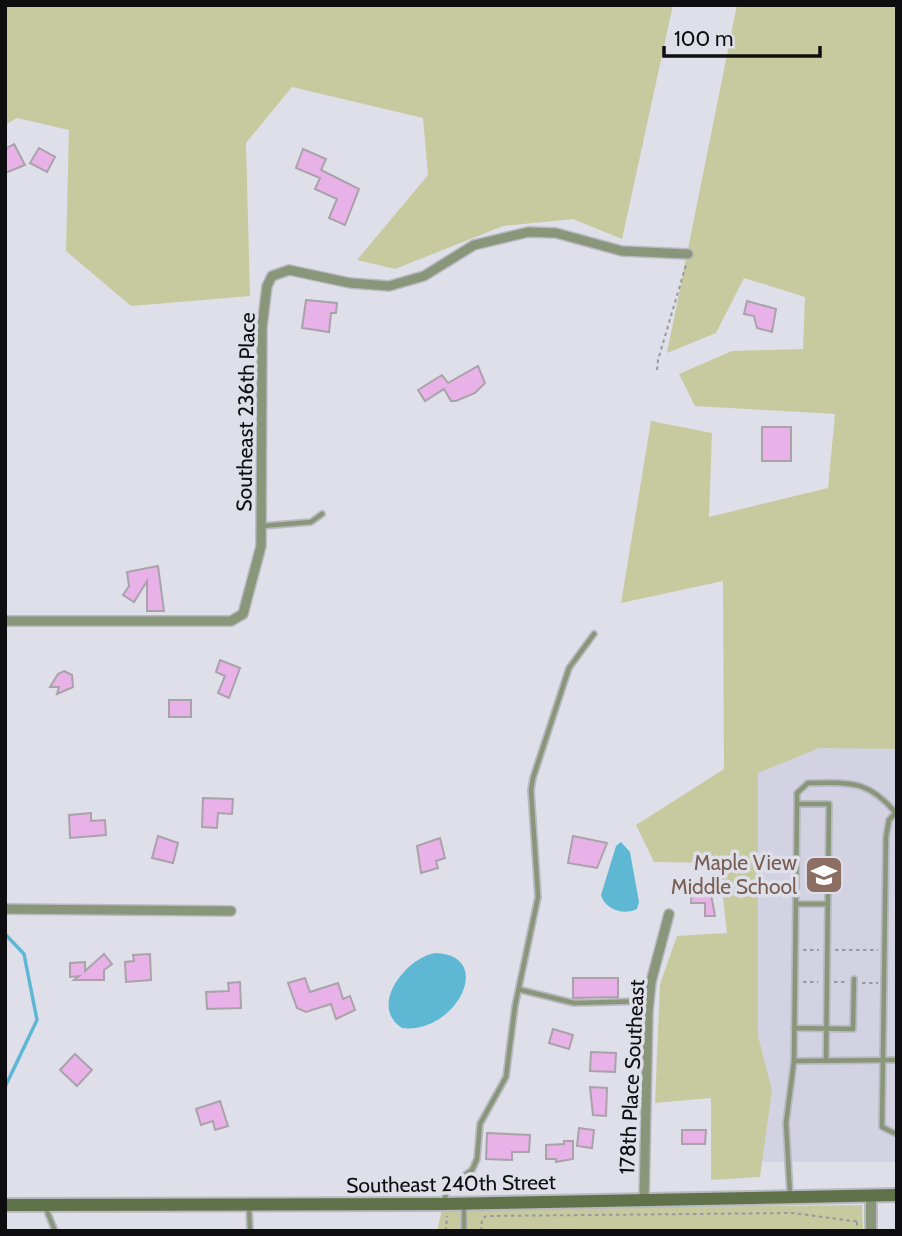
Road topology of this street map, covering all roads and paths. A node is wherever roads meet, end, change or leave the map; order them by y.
1 (688, 254) joint
2 (657, 370) dead end
3 (322, 514) dead end
4 (262, 526) junction
5 (5, 621) edge
6 (594, 634) dead end
7 (797, 804) junction
8 (896, 812) edge
9 (796, 904) junction
10 (828, 904) junction
11 (5, 909) edge
12 (231, 911) dead end
13 (669, 914) dead end
14 (795, 950) junction
15 (828, 950) junction
16 (884, 950) junction
17 (854, 981) junction
18 (795, 982) junction
19 (827, 982) junction
20 (883, 983) junction
21 (521, 990) junction
22 (649, 1001) junction
23 (794, 1027) junction
24 (827, 1028) junction
25 (881, 1060) junction
26 (897, 1060) edge
27 (794, 1061) junction
28 (826, 1061) junction
29 (894, 1133) dead end
30 (871, 1195) junction
31 (897, 1195) edge
32 (790, 1198) junction
33 (644, 1201) junction
34 (445, 1204) junction
35 (464, 1204) junction
36 (5, 1205) edge
37 (45, 1205) junction
38 (249, 1205) junction
39 (857, 1221) junction
40 (871, 1227) edge
41 (55, 1231) edge
42 (250, 1231) edge
43 (446, 1231) edge
44 (464, 1231) edge
45 (481, 1231) edge
46 (857, 1231) edge

1 - 2 path
1 - 4 street, Southeast 236th Place
3 - 4 lane
4 - 5 street, Southeast 236th Place
6 - 21 lane
7 - 8 lane
7 - 9 lane
7 - 10 lane
8 - 16 lane
9 - 10 lane
9 - 14 lane
10 - 15 lane
11 - 12 street
13 - 22 street, 178th Place Southeast
14 - 15 path
14 - 18 lane
15 - 16 path
15 - 19 lane
16 - 20 lane
17 - 19 path
17 - 20 path
17 - 24 lane
18 - 19 path
18 - 23 lane
19 - 24 lane
20 - 25 lane
21 - 22 lane
21 - 34 lane
22 - 33 street, 178th Place Southeast
23 - 24 lane
23 - 27 lane
24 - 28 lane
25 - 26 lane
25 - 28 lane
25 - 29 lane
27 - 28 lane
27 - 32 lane
30 - 31 main road, Southeast 240th Street
30 - 32 main road, Southeast 240th Street
30 - 40 street
32 - 33 main road, Southeast 240th Street
33 - 35 main road, Southeast 240th Street
34 - 35 main road, Southeast 240th Street
34 - 38 main road, Southeast 240th Street
34 - 43 path
35 - 44 lane
36 - 37 main road, Southeast 240th Street
37 - 38 main road, Southeast 240th Street
37 - 41 lane
38 - 42 lane
39 - 40 path
39 - 45 path
39 - 46 path

